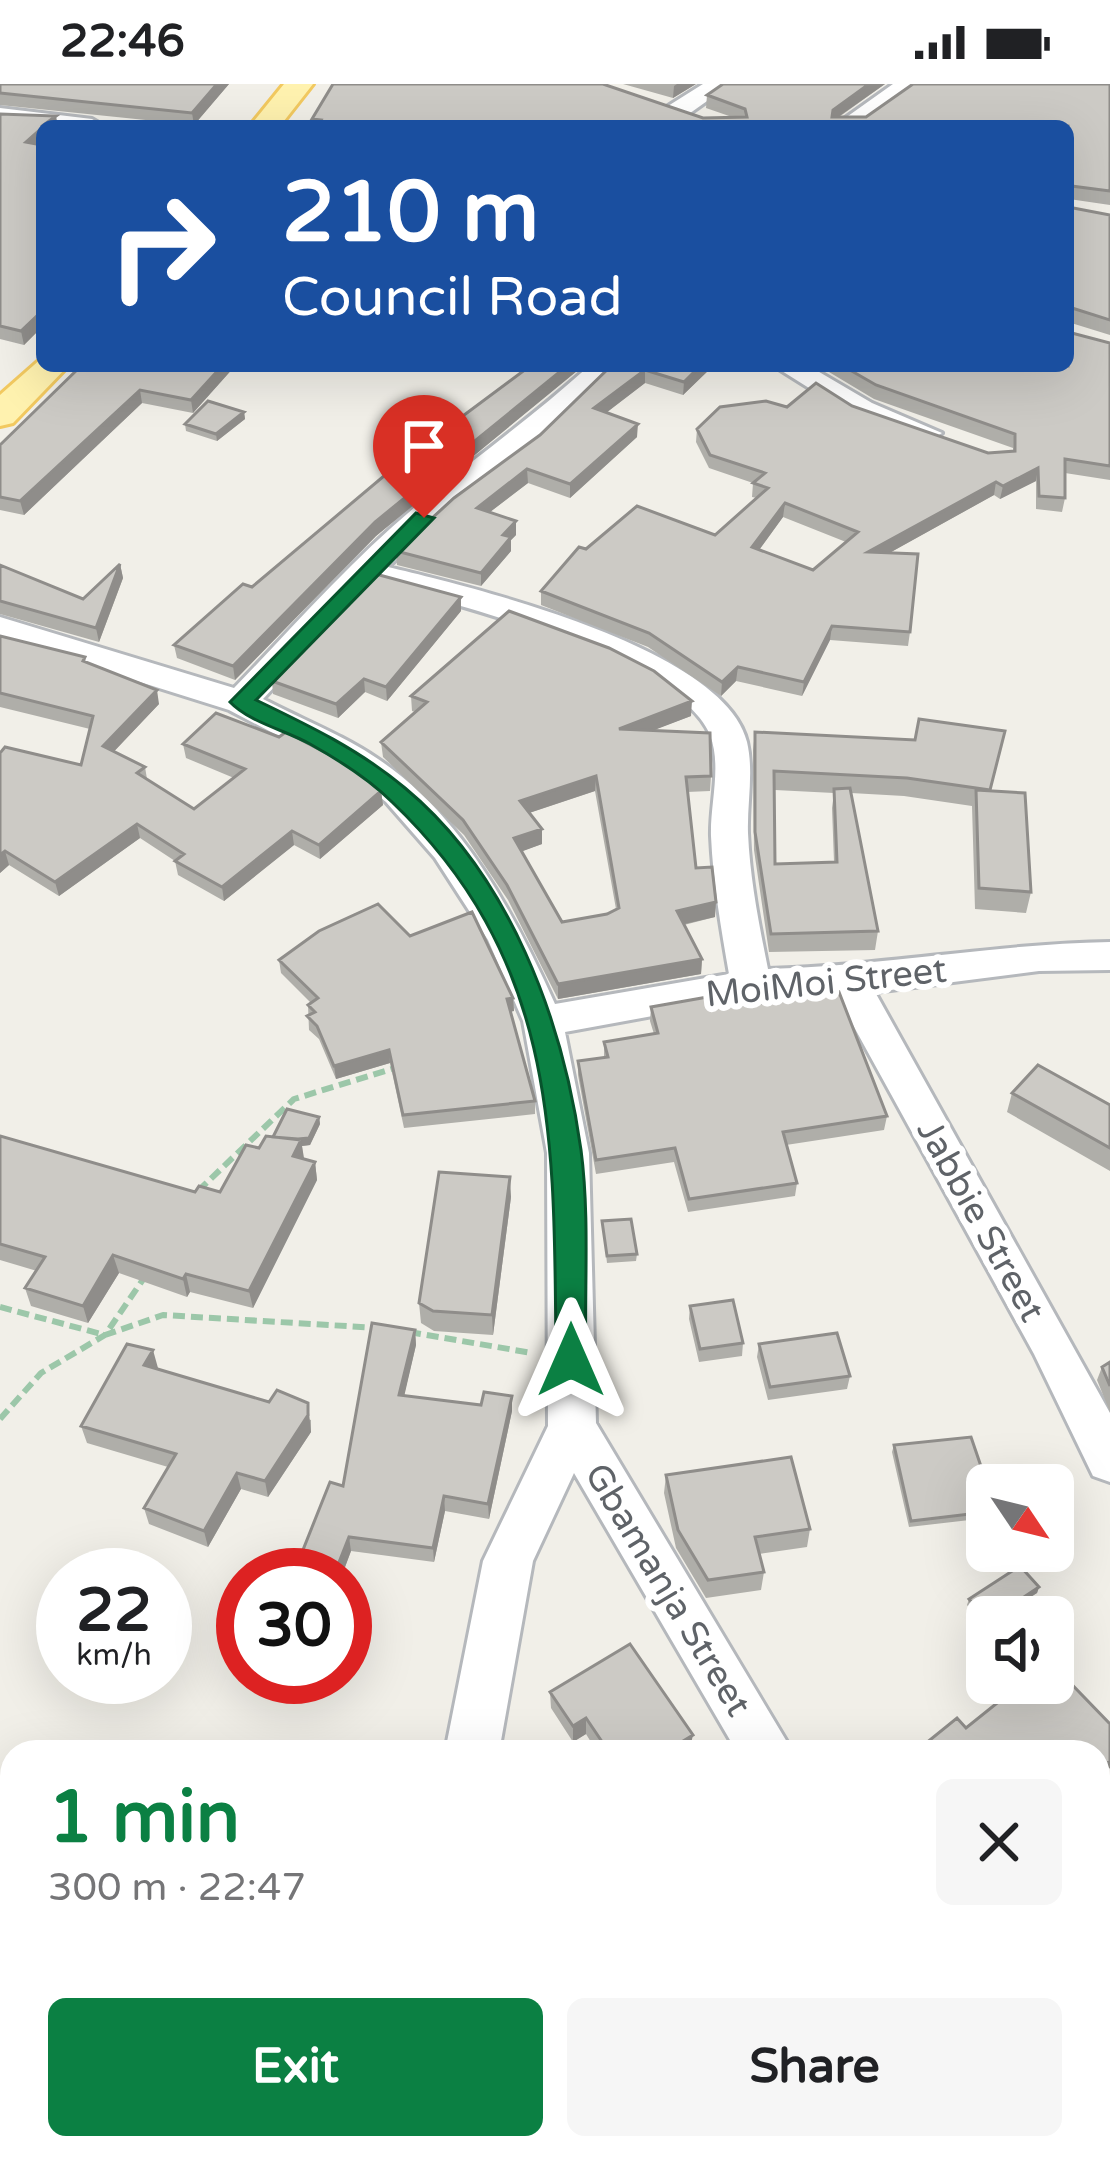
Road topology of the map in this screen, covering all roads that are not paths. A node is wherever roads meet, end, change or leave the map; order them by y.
1 (298, 84) edge
2 (314, 84) edge
3 (719, 84) edge
4 (909, 84) edge
5 (55, 88) edge
6 (3, 119) edge
7 (36, 120) joint
8 (271, 120) edge
9 (287, 120) edge
10 (710, 120) edge
11 (855, 120) edge
12 (36, 361) edge
13 (45, 372) edge
14 (599, 372) edge
15 (798, 372) edge
16 (0, 395) edge
17 (0, 415) edge
18 (962, 445) edge
19 (365, 571) junction
20 (0, 627) edge
21 (241, 702) junction
22 (1110, 956) edge
23 (849, 981) junction
24 (751, 984) junction
25 (543, 1021) junction
26 (572, 1426) junction
27 (1110, 1461) edge
28 (474, 1740) edge
29 (759, 1740) edge

1 - 8 main road
2 - 9 main road
3 - 10 street
4 - 11 street
5 - 7 street
6 - 7 street
12 - 16 main road
13 - 17 main road
14 - 19 street
15 - 18 street
19 - 21 street
19 - 24 street
20 - 21 street
21 - 25 street
22 - 23 street, MoiMoi Street
23 - 24 street, MoiMoi Street
23 - 27 street, Jabbie Street
24 - 25 street, MoiMoi Street
25 - 26 street
26 - 28 street
26 - 29 street, Gbamanja Street

